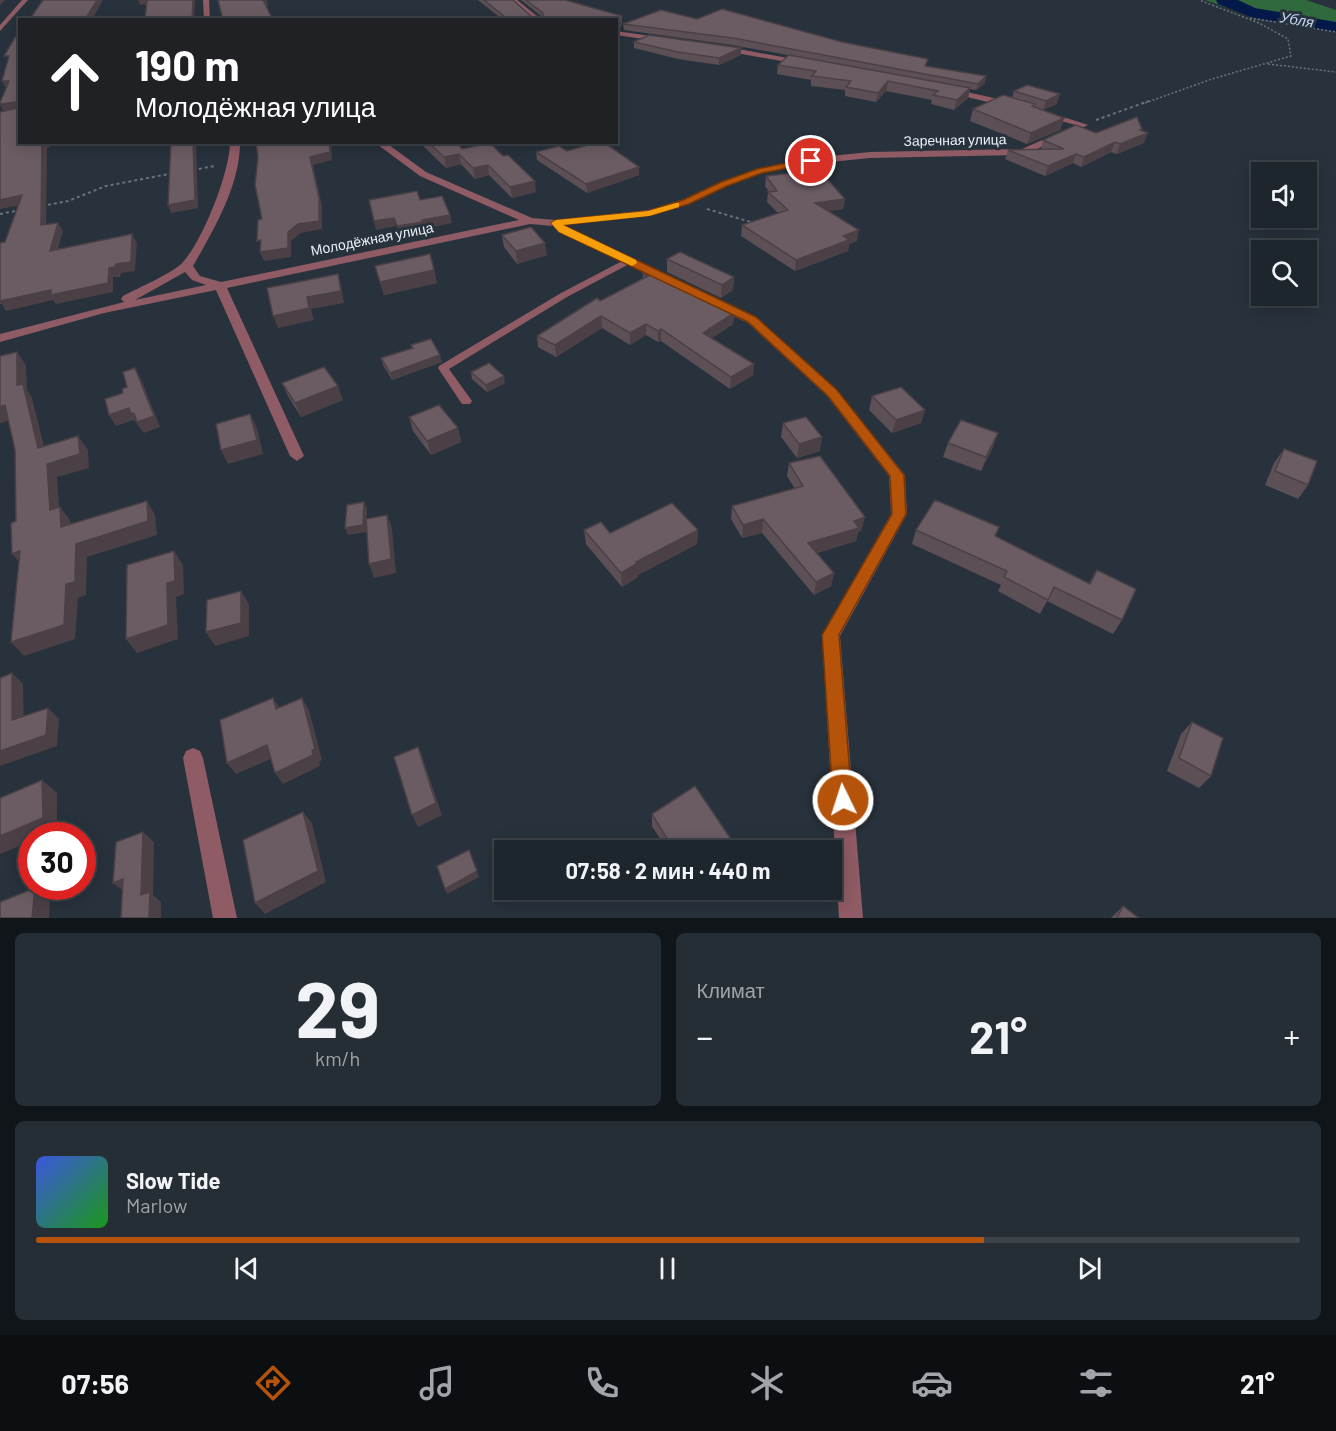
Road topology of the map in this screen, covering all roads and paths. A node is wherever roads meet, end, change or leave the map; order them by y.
1 (25, 0) edge
2 (206, 0) edge
3 (513, 0) edge
4 (1199, 0) edge
5 (1241, 16) junction
6 (207, 18) edge
7 (536, 18) edge
8 (0, 29) edge
9 (1336, 32) edge
10 (618, 33) edge
11 (674, 41) edge
12 (709, 46) edge
13 (1264, 63) junction
14 (812, 64) edge
15 (1336, 72) edge
16 (938, 88) edge
17 (1017, 106) edge
18 (1040, 112) edge
19 (1084, 124) junction
20 (235, 144) edge
21 (381, 144) edge
22 (811, 161) joint
23 (235, 163) junction
24 (188, 171) edge
25 (176, 173) edge
26 (686, 202) junction
27 (34, 207) edge
28 (23, 210) edge
29 (0, 214) edge
30 (530, 221) junction
31 (556, 223) junction
32 (764, 226) edge
33 (628, 261) junction
34 (188, 266) junction
35 (220, 285) junction
36 (102, 310) junction
37 (0, 338) edge
38 (466, 401) dead end
39 (297, 456) dead end
40 (193, 758) dead end
41 (225, 918) edge
42 (851, 918) edge

1 - 8 street
2 - 6 street
3 - 7 street
4 - 5 path
5 - 9 path
5 - 13 path
10 - 11 street
12 - 14 street
13 - 15 path
13 - 19 path
16 - 17 street
18 - 19 street
19 - 22 street, Заречная улица
20 - 23 street
21 - 30 street, Молодёжная улица
22 - 26 street, Молодёжная улица
23 - 24 path
23 - 34 street
25 - 27 path
26 - 31 street, Молодёжная улица
26 - 32 path
28 - 29 path
30 - 31 street, Молодёжная улица
30 - 35 street, Молодёжная улица
31 - 33 street, Молодёжная улица
33 - 38 lane
33 - 42 street, Молодёжная улица
34 - 35 street
34 - 36 street
35 - 36 street, Молодёжная улица
35 - 39 street
36 - 37 street, Молодёжная улица
40 - 41 street

